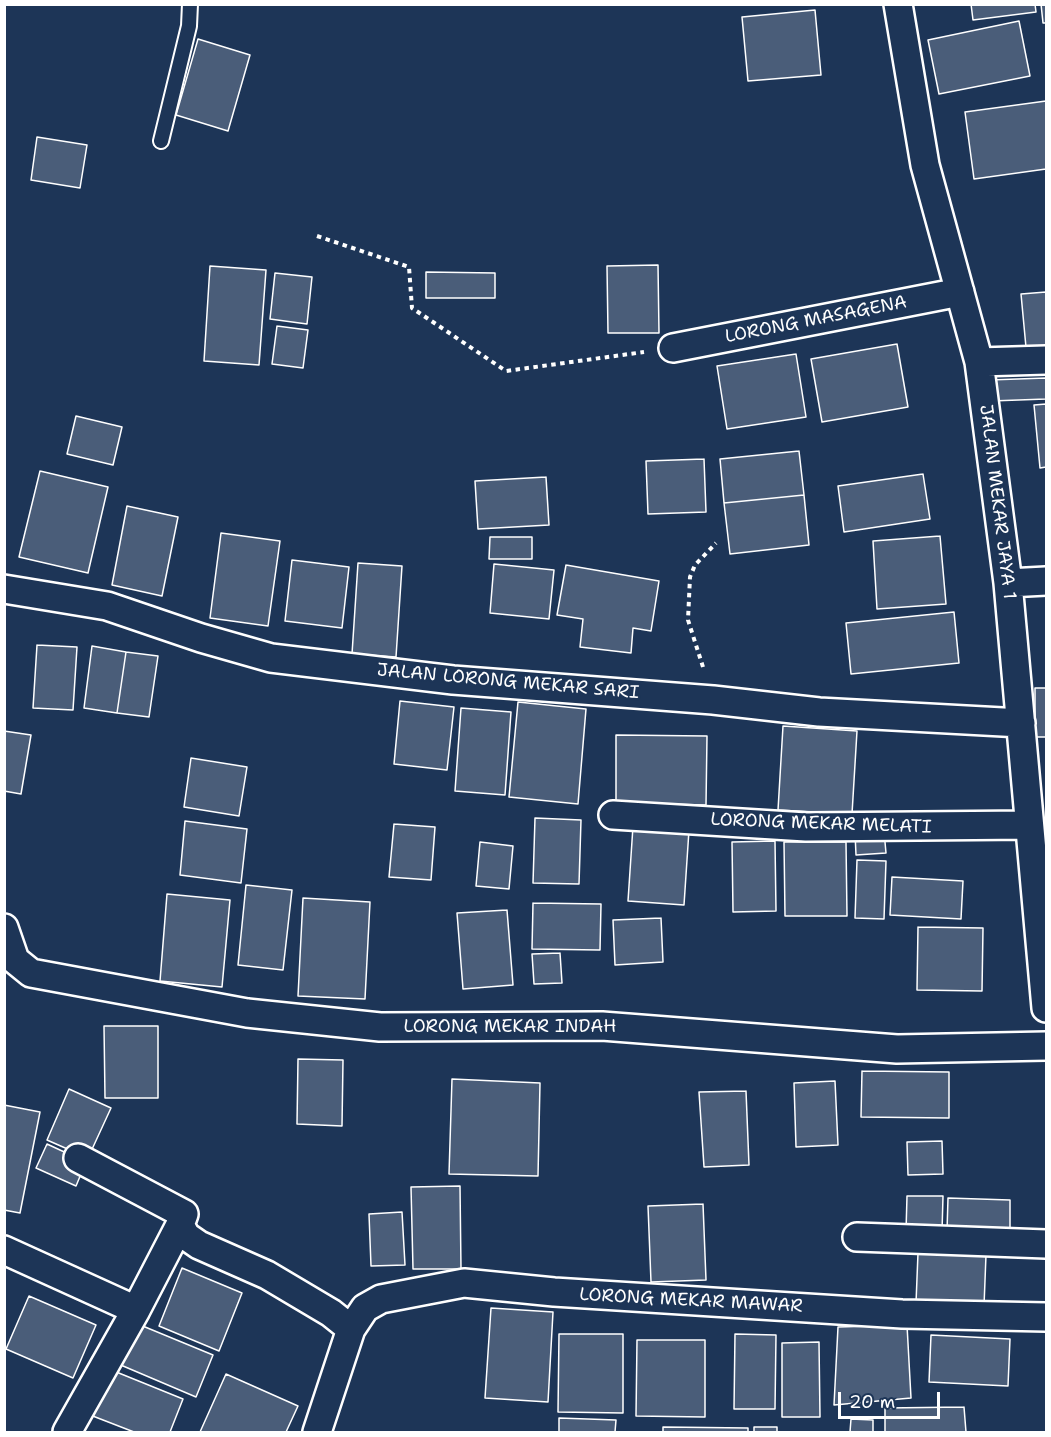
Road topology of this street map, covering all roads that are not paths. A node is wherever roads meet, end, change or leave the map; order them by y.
1 (190, 4) edge
2 (898, 4) edge
3 (161, 141) dead end
4 (960, 292) junction
5 (673, 348) road end
6 (1047, 360) edge
7 (979, 362) junction
8 (1047, 581) edge
9 (1008, 583) junction
10 (4, 589) edge
11 (1021, 723) junction
12 (613, 815) dead end
13 (1029, 825) junction
14 (1041, 883) edge
15 (4, 928) edge
16 (1047, 1008) edge
17 (1047, 1046) edge
18 (78, 1158) dead end
19 (180, 1225) junction
20 (857, 1237) dead end
21 (1047, 1244) edge
22 (4, 1250) edge
23 (136, 1310) junction
24 (1047, 1317) edge
25 (351, 1329) junction
26 (67, 1432) edge
27 (317, 1432) edge

1 - 3 lane
2 - 4 street, JALAN MEKAR JAYA 1
4 - 5 street, LORONG MASAGENA
4 - 7 street, JALAN MEKAR JAYA 1
6 - 7 street
7 - 9 street, JALAN MEKAR JAYA 1
8 - 9 street
9 - 11 street, JALAN MEKAR JAYA 1
10 - 11 street, JALAN LORONG MEKAR SARI
11 - 13 street, JALAN MEKAR JAYA 1
12 - 13 street, LORONG MEKAR MELATI
13 - 14 street, JALAN MEKAR JAYA 1
14 - 16 street, JALAN MEKAR JAYA 1
15 - 17 street, LORONG MEKAR INDAH
18 - 19 street
19 - 23 street
19 - 25 street
20 - 21 street
22 - 23 street
23 - 26 street
24 - 25 street, LORONG MEKAR MAWAR
25 - 27 street, LORONG MEKAR MAWAR

